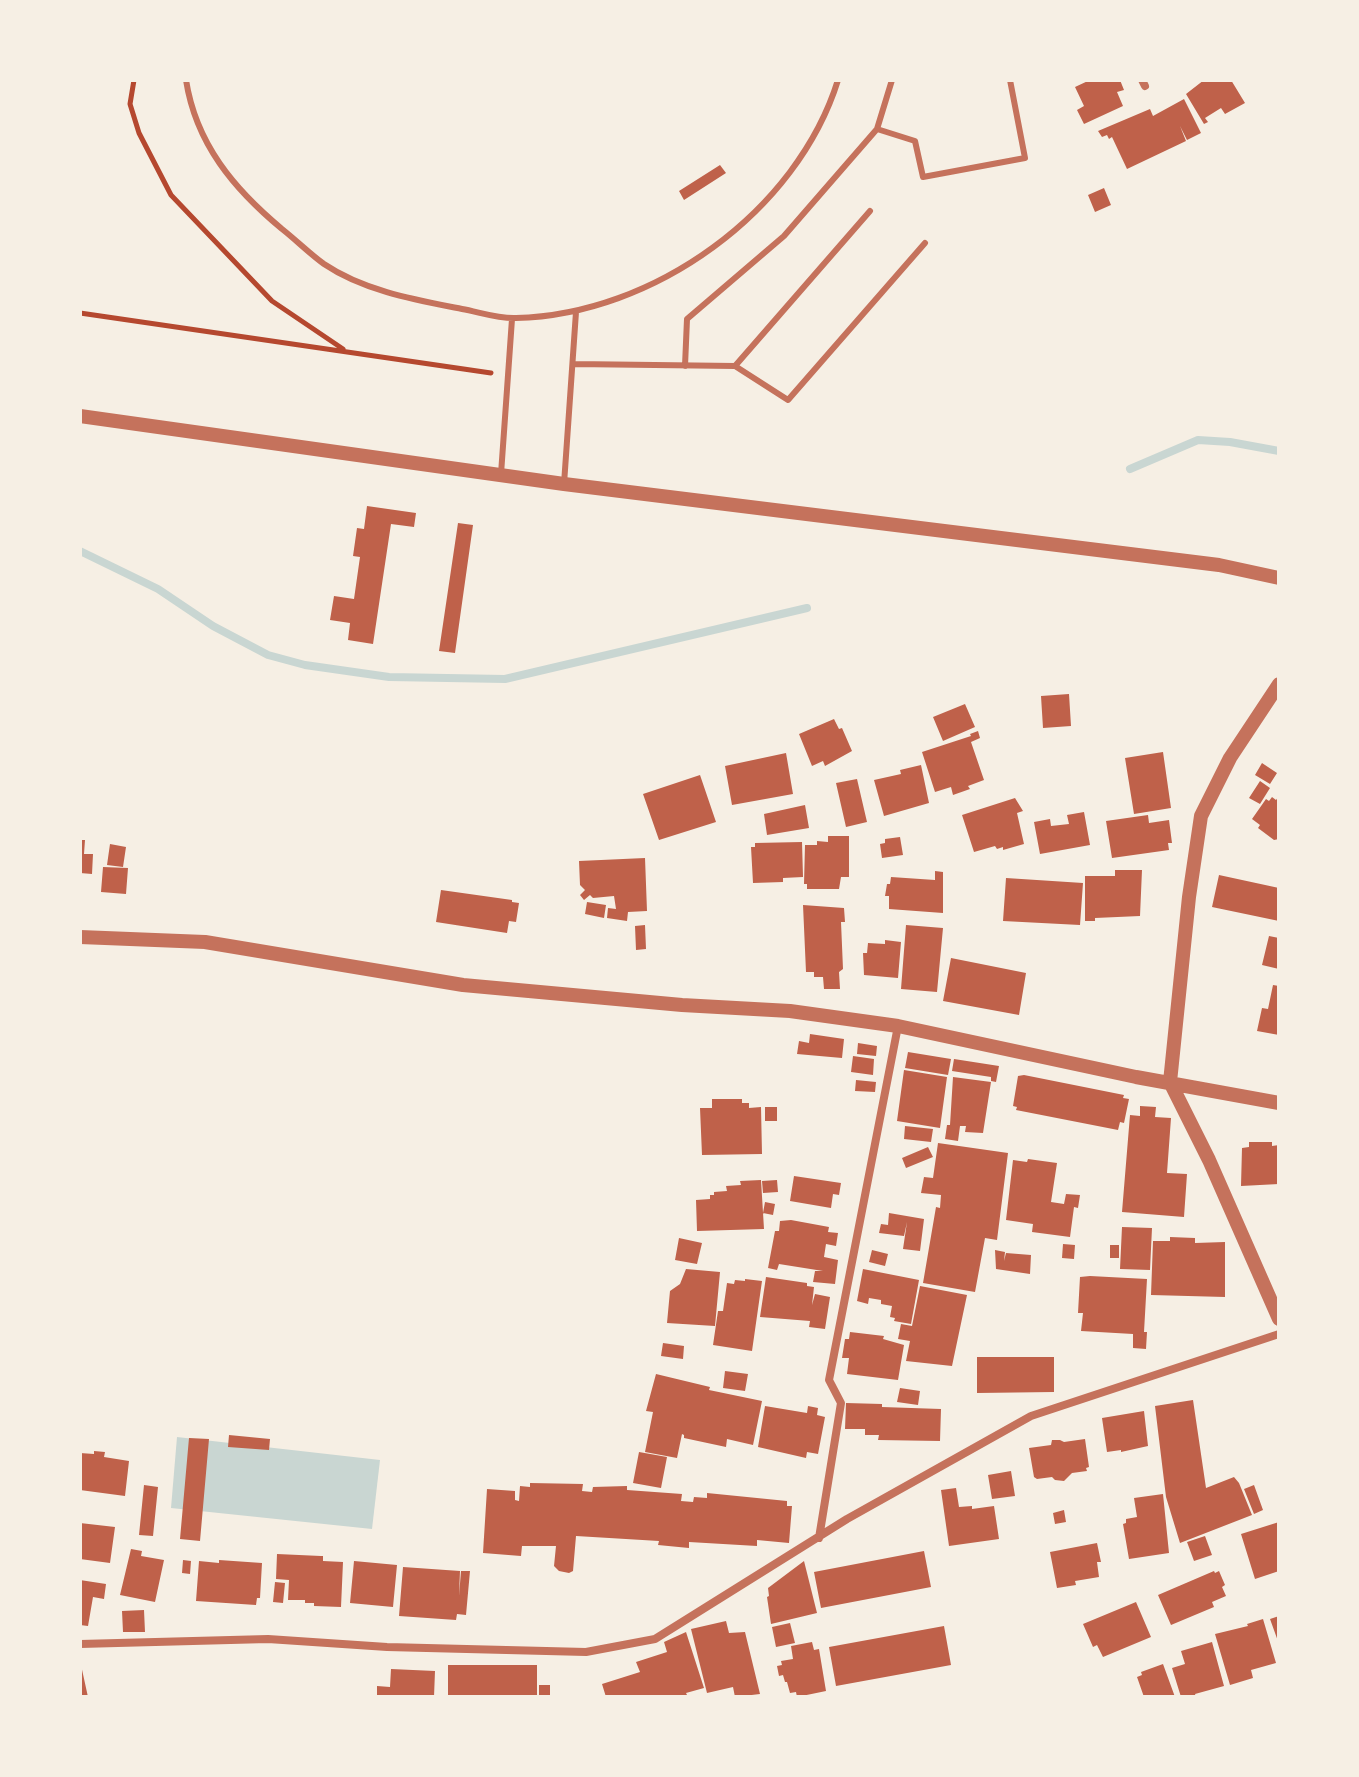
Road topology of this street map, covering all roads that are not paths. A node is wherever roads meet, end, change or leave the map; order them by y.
1 (186, 80) edge
2 (838, 80) edge
3 (892, 80) edge
4 (1010, 80) edge
5 (877, 129) junction
6 (870, 211) dead end
7 (925, 243) dead end
8 (576, 312) junction
9 (512, 319) junction
10 (574, 364) junction
11 (685, 366) junction
12 (735, 366) junction
13 (80, 416) edge
14 (501, 474) junction
15 (564, 484) junction
16 (1279, 578) edge
17 (1279, 684) edge
18 (80, 937) edge
19 (898, 1026) junction
20 (1170, 1082) junction
21 (1279, 1103) edge
22 (1279, 1319) edge
23 (1279, 1334) edge
24 (819, 1538) junction
25 (80, 1644) edge

1 - 9 lane
2 - 8 lane
3 - 5 lane
4 - 5 lane
5 - 11 lane
6 - 12 lane
7 - 12 lane
8 - 9 lane
8 - 10 lane
9 - 14 lane
10 - 11 lane
10 - 15 lane
11 - 12 lane
13 - 14 street
14 - 15 street
15 - 16 street
17 - 20 street
18 - 19 street
19 - 20 street
19 - 24 street
20 - 21 street
20 - 22 street
23 - 24 street
24 - 25 street

